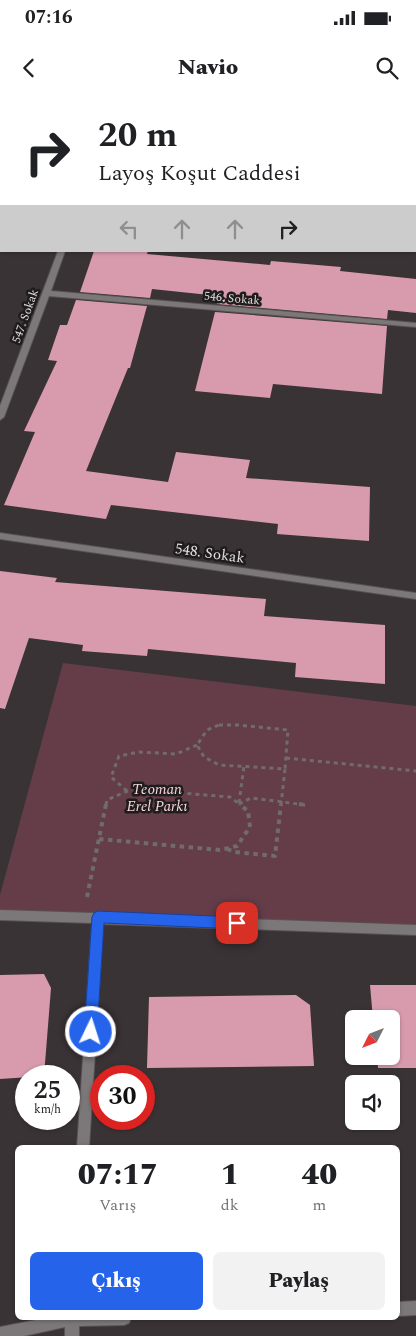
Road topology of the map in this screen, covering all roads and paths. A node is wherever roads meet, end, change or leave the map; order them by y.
1 (62, 252) edge
2 (45, 294) junction
3 (416, 325) edge
4 (0, 417) edge
5 (0, 536) edge
6 (416, 596) edge
7 (197, 745) junction
8 (286, 758) junction
9 (244, 766) junction
10 (285, 769) junction
11 (416, 771) edge
12 (127, 791) junction
13 (282, 802) junction
14 (239, 804) junction
15 (306, 805) dead end
16 (99, 839) junction
17 (227, 849) junction
18 (0, 915) edge
19 (83, 917) junction
20 (98, 917) junction
21 (416, 930) edge
22 (83, 1145) edge
23 (416, 1308) edge
24 (400, 1309) edge
25 (63, 1320) edge
26 (72, 1320) edge
27 (0, 1334) edge
28 (72, 1336) edge

1 - 2 street, 547. Sokak
2 - 3 street, 546. Sokak
2 - 4 street, 547. Sokak
5 - 6 street, 548. Sokak
7 - 8 path
7 - 9 path
7 - 12 path
8 - 10 path
8 - 11 path
9 - 10 path
9 - 14 path
10 - 13 path
12 - 14 path
12 - 16 path
13 - 14 path
13 - 15 path
13 - 17 path
14 - 17 path
16 - 17 path
16 - 19 path
18 - 19 street
19 - 20 street
20 - 21 street
20 - 22 street
23 - 24 street
25 - 27 street
26 - 28 street

